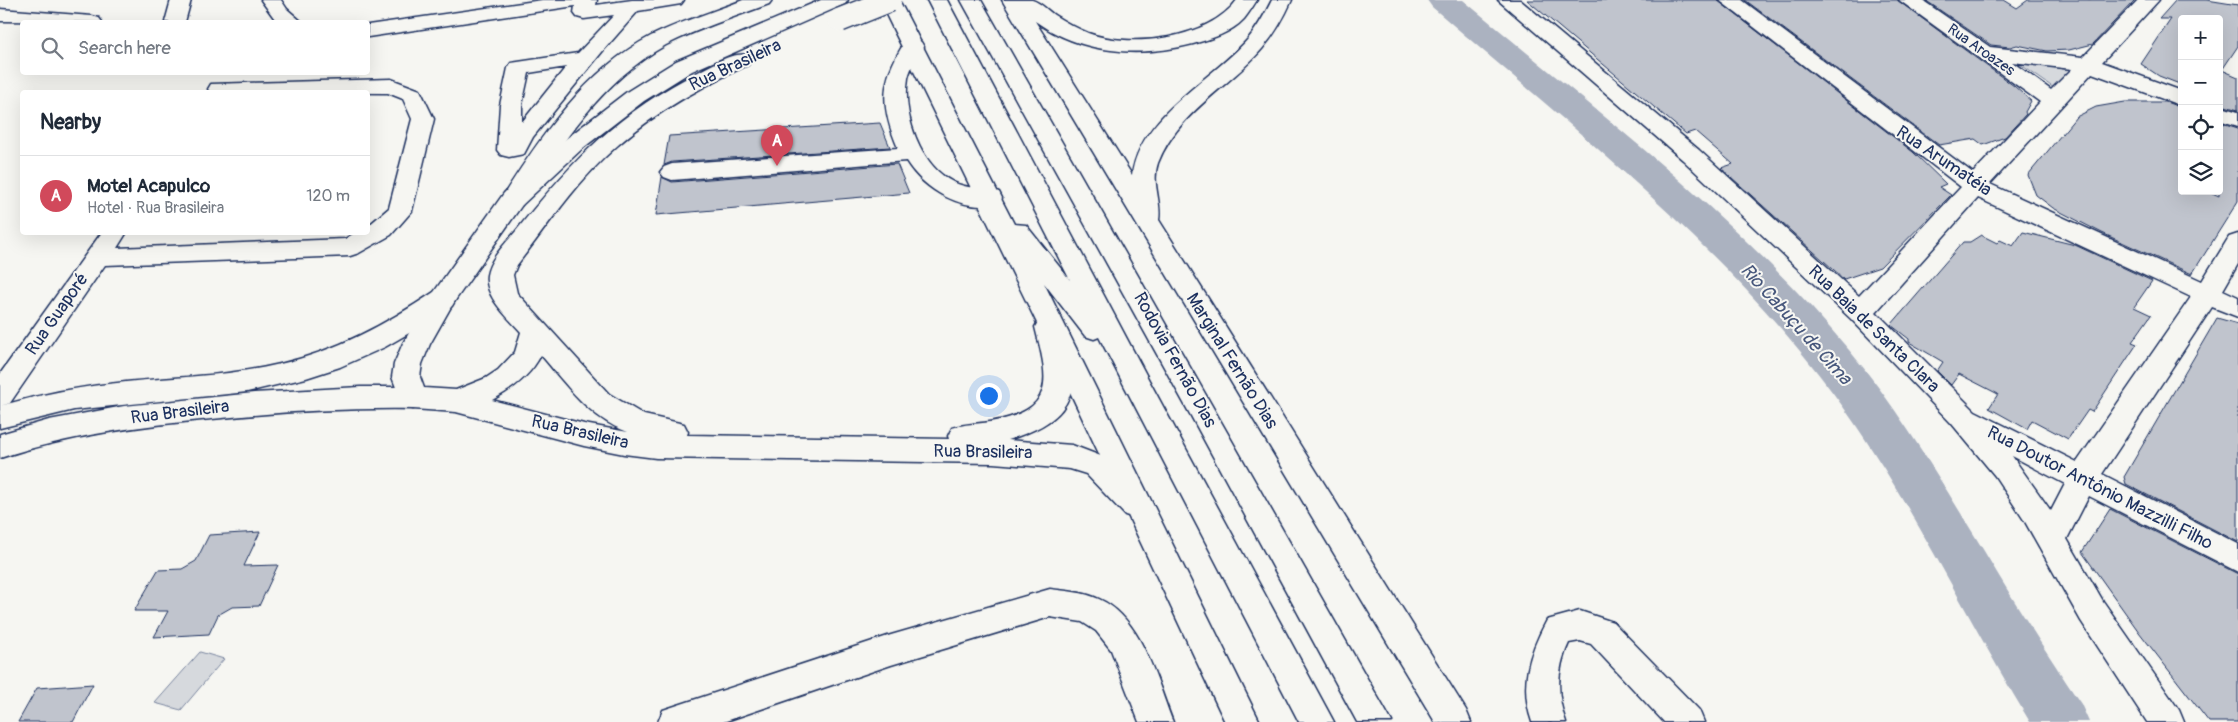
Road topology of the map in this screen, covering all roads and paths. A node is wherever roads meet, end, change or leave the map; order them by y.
1 (181, 0) edge
2 (271, 0) edge
3 (674, 0) edge
4 (762, 0) edge
5 (890, 0) edge
6 (937, 0) edge
7 (971, 0) edge
8 (1012, 0) edge
9 (1020, 0) edge
10 (1247, 0) edge
11 (1282, 0) edge
12 (1508, 0) edge
13 (1728, 0) edge
14 (1910, 0) edge
15 (2149, 0) edge
16 (583, 4) edge
17 (632, 6) junction
18 (833, 9) edge
19 (0, 15) edge
20 (71, 20) edge
21 (176, 20) edge
22 (287, 20) edge
23 (465, 30) dead end
24 (370, 32) edge
25 (913, 47) junction
26 (1986, 52) junction
27 (585, 58) dead end
28 (2088, 64) junction
29 (222, 85) edge
30 (2178, 98) edge
31 (2053, 100) junction
32 (2223, 114) edge
33 (2238, 120) edge
34 (913, 152) junction
35 (672, 172) dead end
36 (1976, 187) junction
37 (990, 198) junction
38 (513, 199) junction
39 (1149, 226) junction
40 (113, 235) edge
41 (2238, 242) edge
42 (98, 257) junction
43 (2207, 294) junction
44 (443, 299) junction
45 (2238, 308) edge
46 (1860, 312) junction
47 (1045, 316) junction
48 (535, 330) junction
49 (19, 369) junction
50 (1138, 386) junction
51 (0, 395) edge
52 (78, 398) junction
53 (413, 398) junction
54 (456, 401) junction
55 (1962, 416) junction
56 (0, 418) edge
57 (0, 446) edge
58 (2083, 478) junction
59 (1144, 515) junction
60 (2052, 538) junction
61 (2238, 559) edge
62 (675, 722) edge
63 (1156, 722) edge
64 (1244, 722) edge
65 (1317, 722) edge
66 (1375, 722) edge
67 (1454, 722) edge
68 (1549, 722) edge
69 (1687, 722) edge
70 (2168, 722) edge

1 - 21 main road
2 - 22 main road
3 - 17 main road
4 - 38 main road
5 - 18 main road, bridge
5 - 25 main road
6 - 50 main road
7 - 66 main road, Rodovia Fernão Dias
8 - 39 main road, Marginal Fernão Dias
9 - 10 main road
11 - 39 main road
12 - 46 main road, Rua Baia de Santa Clara
13 - 36 main road, Rua Arumatéia
14 - 26 main road, Rua Aroazes
15 - 28 main road
16 - 17 main road
16 - 23 main road
16 - 24 main road
17 - 27 main road
18 - 38 main road, Rua Brasileira
18 - 48 main road, Rua Brasileira
19 - 20 main road
25 - 34 main road
25 - 37 main road
26 - 28 main road
26 - 31 main road, Rua Aroazes
28 - 30 main road
28 - 31 main road
29 - 42 main road
31 - 36 main road
32 - 33 main road
34 - 35 main road
34 - 37 main road
36 - 43 main road, Rua Arumatéia
36 - 46 main road
37 - 47 main road
37 - 50 main road
38 - 44 main road, Rua Brasileira
39 - 67 main road, Marginal Fernão Dias
40 - 42 main road, Rua Guaporé
41 - 43 main road
42 - 49 main road, Rua Guaporé
43 - 45 main road, Rua Arumatéia
43 - 58 main road
44 - 52 main road, Rua Brasileira
44 - 53 main road
46 - 55 main road, Rua Baia de Santa Clara
47 - 48 main road, Rua Brasileira
47 - 59 main road
48 - 54 main road
49 - 51 main road, Rua Guaporé
49 - 52 main road
50 - 65 main road
52 - 56 main road, Rua Brasileira
53 - 54 main road, Rua Brasileira
53 - 57 main road, Rua Brasileira
54 - 59 main road, Rua Brasileira
55 - 58 main road, Rua Doutor Antônio Mazzilli Filho
55 - 60 main road, Rua Baia de Santa Clara
58 - 60 main road
58 - 61 main road, Rua Doutor Antônio Mazzilli Filho
59 - 64 main road
60 - 70 main road, Rua Baia de Santa Clara
62 - 63 main road
68 - 69 main road

